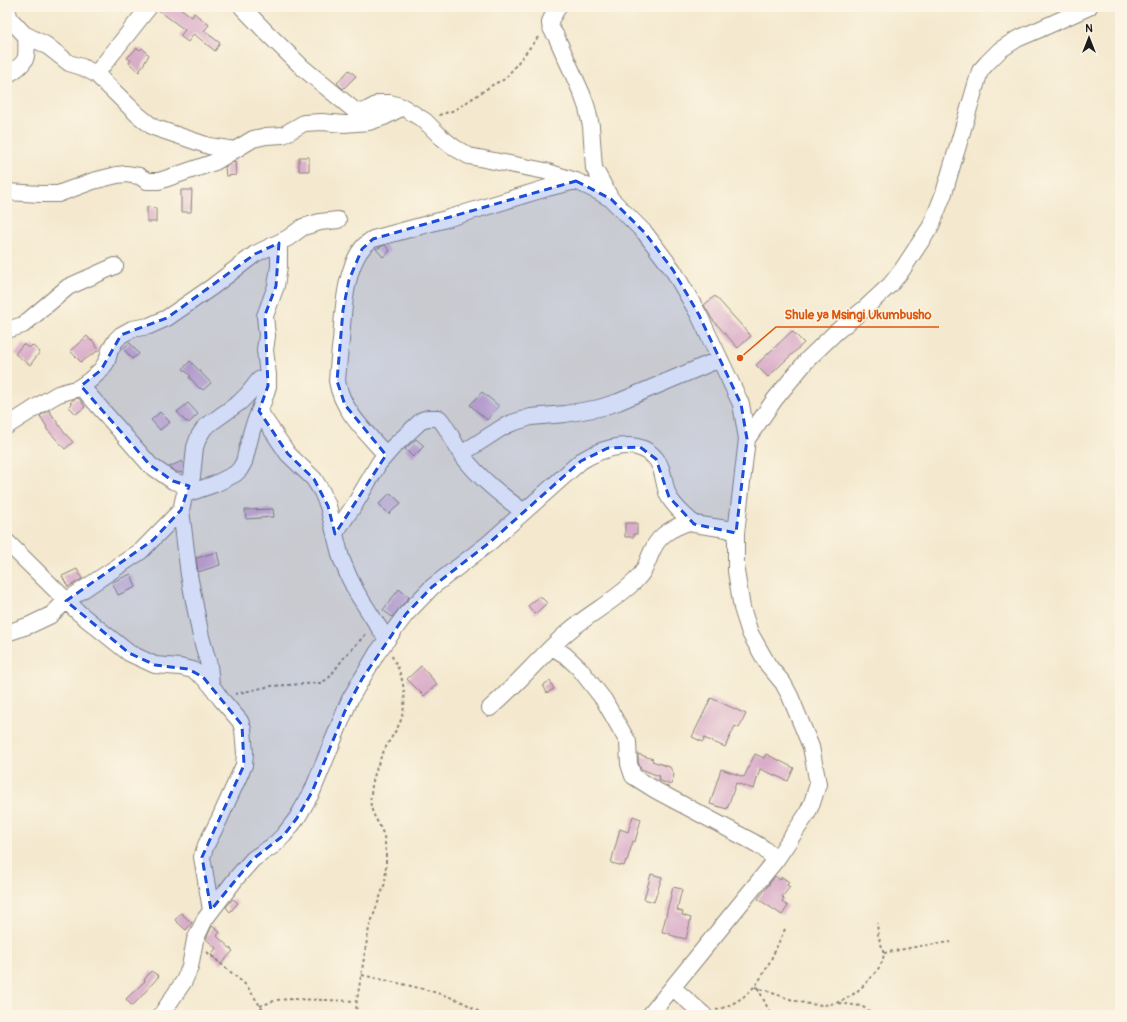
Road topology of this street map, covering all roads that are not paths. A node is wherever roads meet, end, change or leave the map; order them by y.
1 (149, 7) edge
2 (242, 7) edge
3 (558, 7) edge
4 (1089, 7) edge
5 (7, 9) edge
6 (26, 35) junction
7 (96, 74) junction
8 (7, 75) edge
9 (404, 107) junction
10 (235, 150) junction
11 (576, 181) junction
12 (7, 192) edge
13 (611, 199) junction
14 (338, 220) dead end
15 (279, 243) junction
16 (115, 266) dead end
17 (7, 330) edge
18 (720, 359) junction
19 (268, 375) junction
20 (81, 386) junction
21 (259, 412) junction
22 (7, 426) edge
23 (748, 439) junction
24 (461, 454) junction
25 (386, 455) junction
26 (188, 490) junction
27 (182, 510) junction
28 (524, 512) junction
29 (691, 521) junction
30 (335, 533) junction
31 (736, 533) junction
32 (7, 542) edge
33 (66, 601) junction
34 (7, 633) edge
35 (385, 642) junction
36 (552, 647) junction
37 (211, 685) junction
38 (490, 708) dead end
39 (776, 860) junction
40 (211, 910) junction
41 (673, 988) junction
42 (161, 1015) edge
43 (650, 1015) edge
44 (704, 1015) edge

1 - 7 street
2 - 9 street
3 - 13 street
4 - 23 street
5 - 6 street
6 - 7 street
6 - 8 street
7 - 10 street
9 - 10 street
9 - 11 street
10 - 12 street
11 - 13 street
11 - 25 street
13 - 18 street
14 - 15 street
15 - 19 street
15 - 20 street
16 - 17 street
18 - 23 street
18 - 24 street
19 - 21 street
19 - 26 street
20 - 22 street
20 - 26 street
21 - 26 street
21 - 30 street
23 - 31 street
24 - 25 street
24 - 28 street
25 - 30 street
26 - 27 street
27 - 33 street
27 - 37 street
28 - 29 street
28 - 35 street
29 - 31 street
29 - 36 street
30 - 35 street
31 - 39 street
32 - 33 street
33 - 34 street
33 - 37 street
35 - 40 street
36 - 38 street
36 - 39 street
37 - 40 street
39 - 41 street
40 - 42 street
41 - 43 street
41 - 44 street

